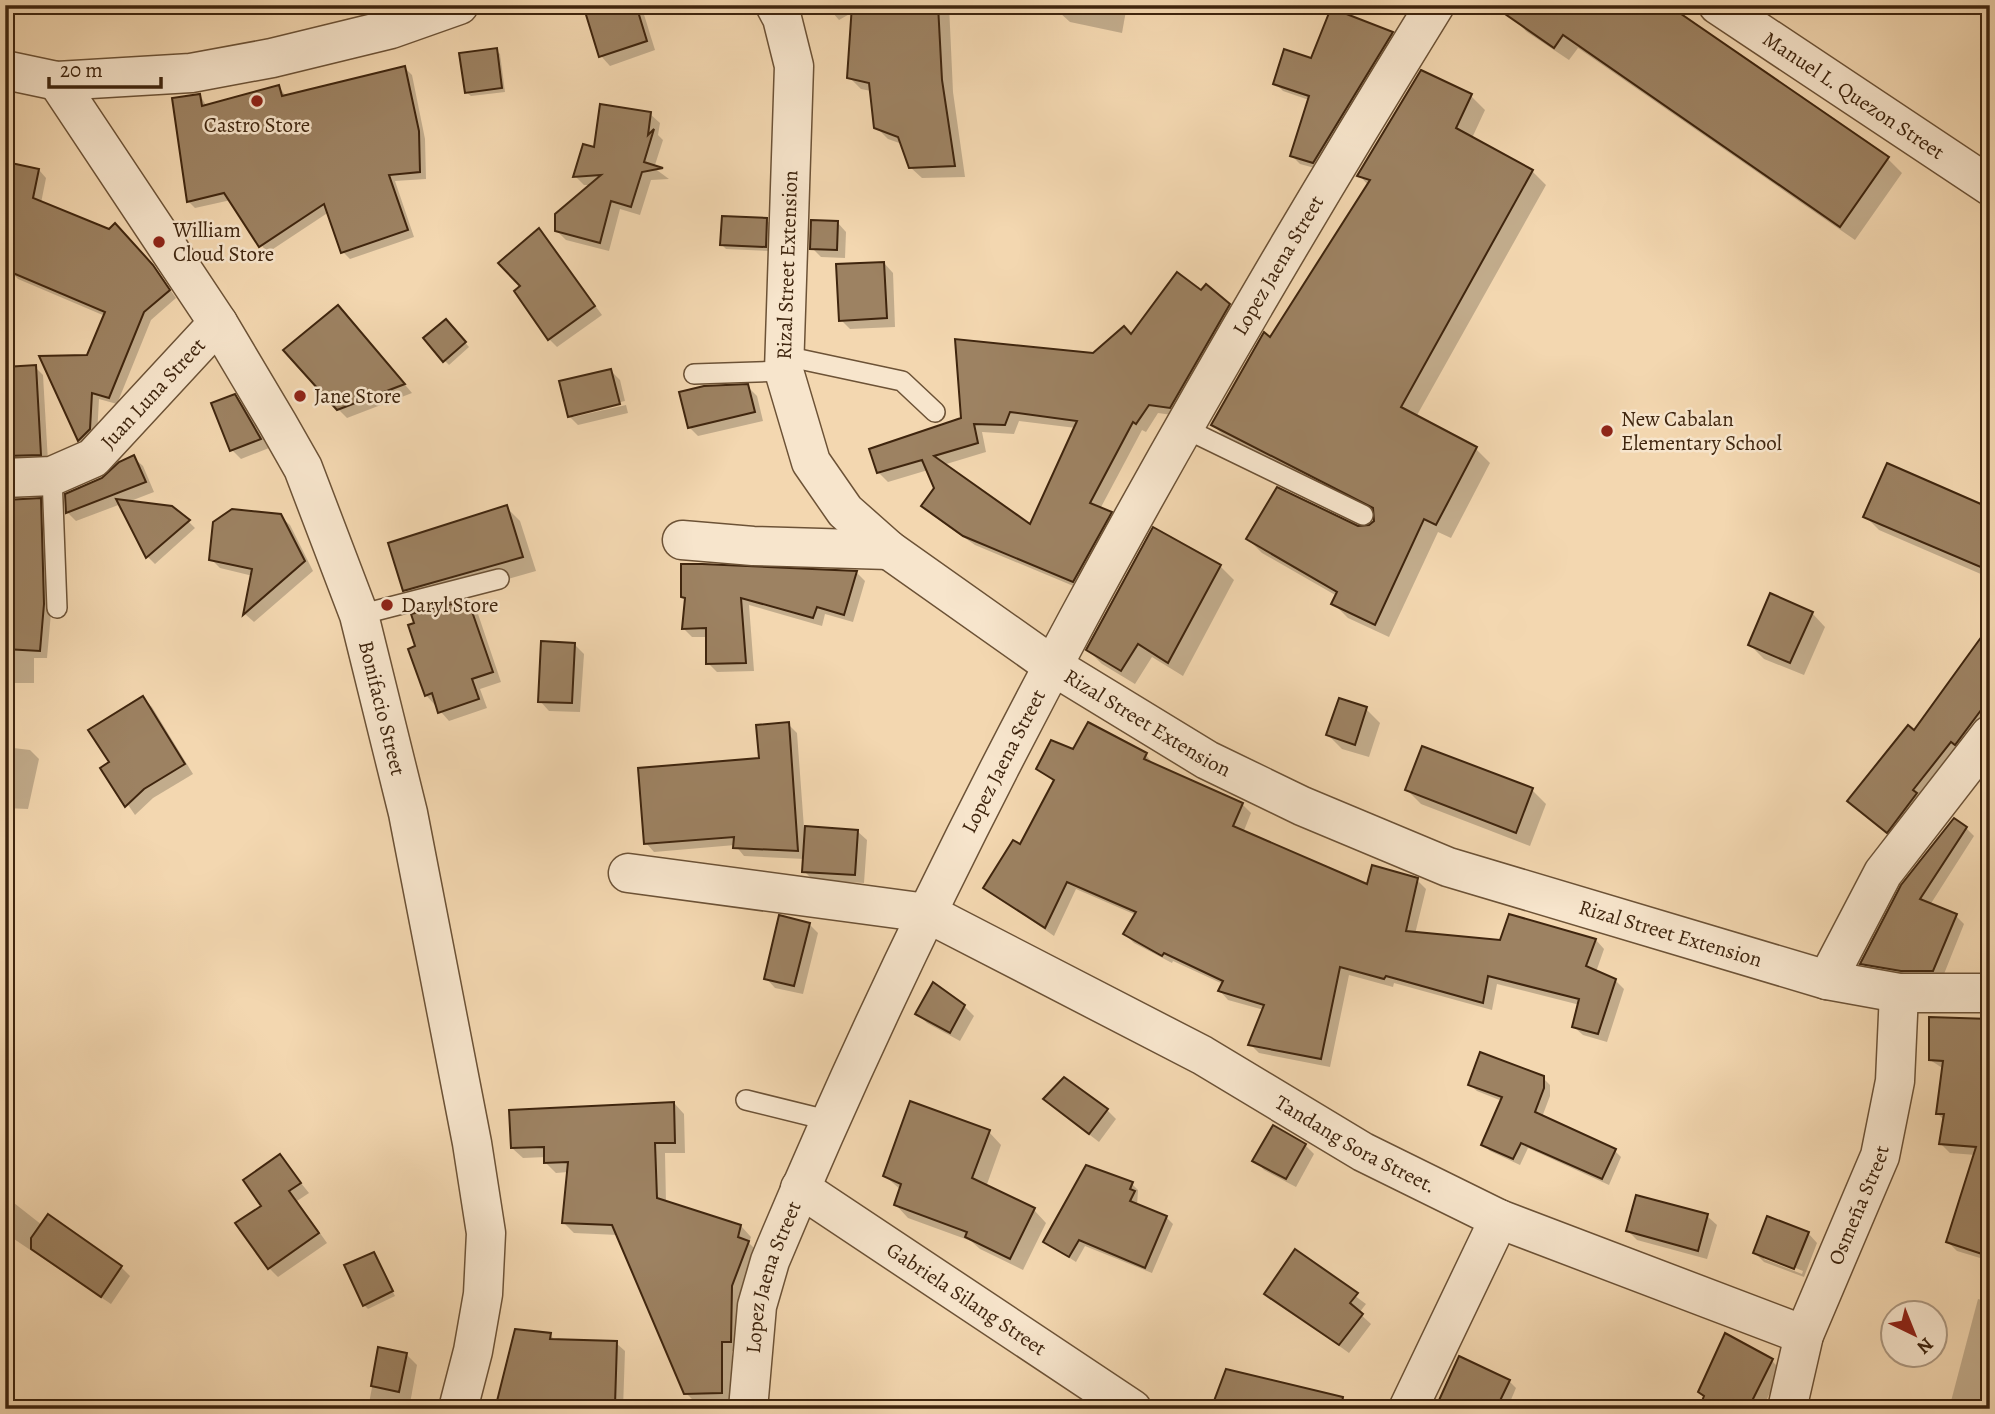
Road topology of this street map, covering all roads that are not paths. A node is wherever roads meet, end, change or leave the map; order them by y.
1 (459, 5) edge
2 (775, 5) edge
3 (1435, 5) edge
4 (1718, 5) edge
5 (5, 69) edge
6 (57, 81) junction
7 (1990, 186) edge
8 (218, 323) junction
9 (784, 363) junction
10 (694, 374) dead end
11 (935, 412) dead end
12 (1184, 428) junction
13 (52, 476) junction
14 (5, 478) edge
15 (1363, 515) dead end
16 (682, 540) dead end
17 (888, 550) junction
18 (499, 579) dead end
19 (57, 608) dead end
20 (359, 615) junction
21 (1053, 666) junction
22 (1990, 735) edge
23 (628, 873) dead end
24 (927, 913) junction
25 (1827, 980) junction
26 (1899, 992) junction
27 (1990, 993) edge
28 (746, 1100) dead end
29 (831, 1121) junction
30 (800, 1188) junction
31 (1499, 1219) junction
32 (1804, 1335) junction
33 (458, 1409) edge
34 (748, 1409) edge
35 (1132, 1409) edge
36 (1408, 1409) edge
37 (1787, 1409) edge

1 - 6 street
2 - 9 street, Rizal Street Extension
3 - 12 street, Lopez Jaena Street
4 - 7 street, Manuel L. Quezon Street
5 - 6 street
6 - 8 street, Bonifacio Street
8 - 13 street, Juan Luna Street
8 - 20 street, Bonifacio Street
9 - 10 lane
9 - 11 lane
9 - 17 street, Rizal Street Extension
12 - 15 lane
12 - 21 street, Lopez Jaena Street
13 - 14 street, Juan Luna Street
13 - 19 lane
16 - 17 street
17 - 21 street, Rizal Street Extension
18 - 20 lane
20 - 33 street, Bonifacio Street
21 - 24 street, Lopez Jaena Street
21 - 25 street, Rizal Street Extension
22 - 25 street
23 - 24 street, Tandang Sora Street.
24 - 29 street, Lopez Jaena Street
24 - 31 street, Tandang Sora Street.
25 - 26 street, Rizal Street Extension
26 - 27 street, Rizal Street Extension
26 - 32 street, Osmeña Street
28 - 29 lane
29 - 30 street, Lopez Jaena Street
30 - 34 street, Lopez Jaena Street
30 - 35 street, Gabriela Silang Street
31 - 32 street, Tandang Sora Street.
31 - 36 street
32 - 37 street, Osmeña Street

